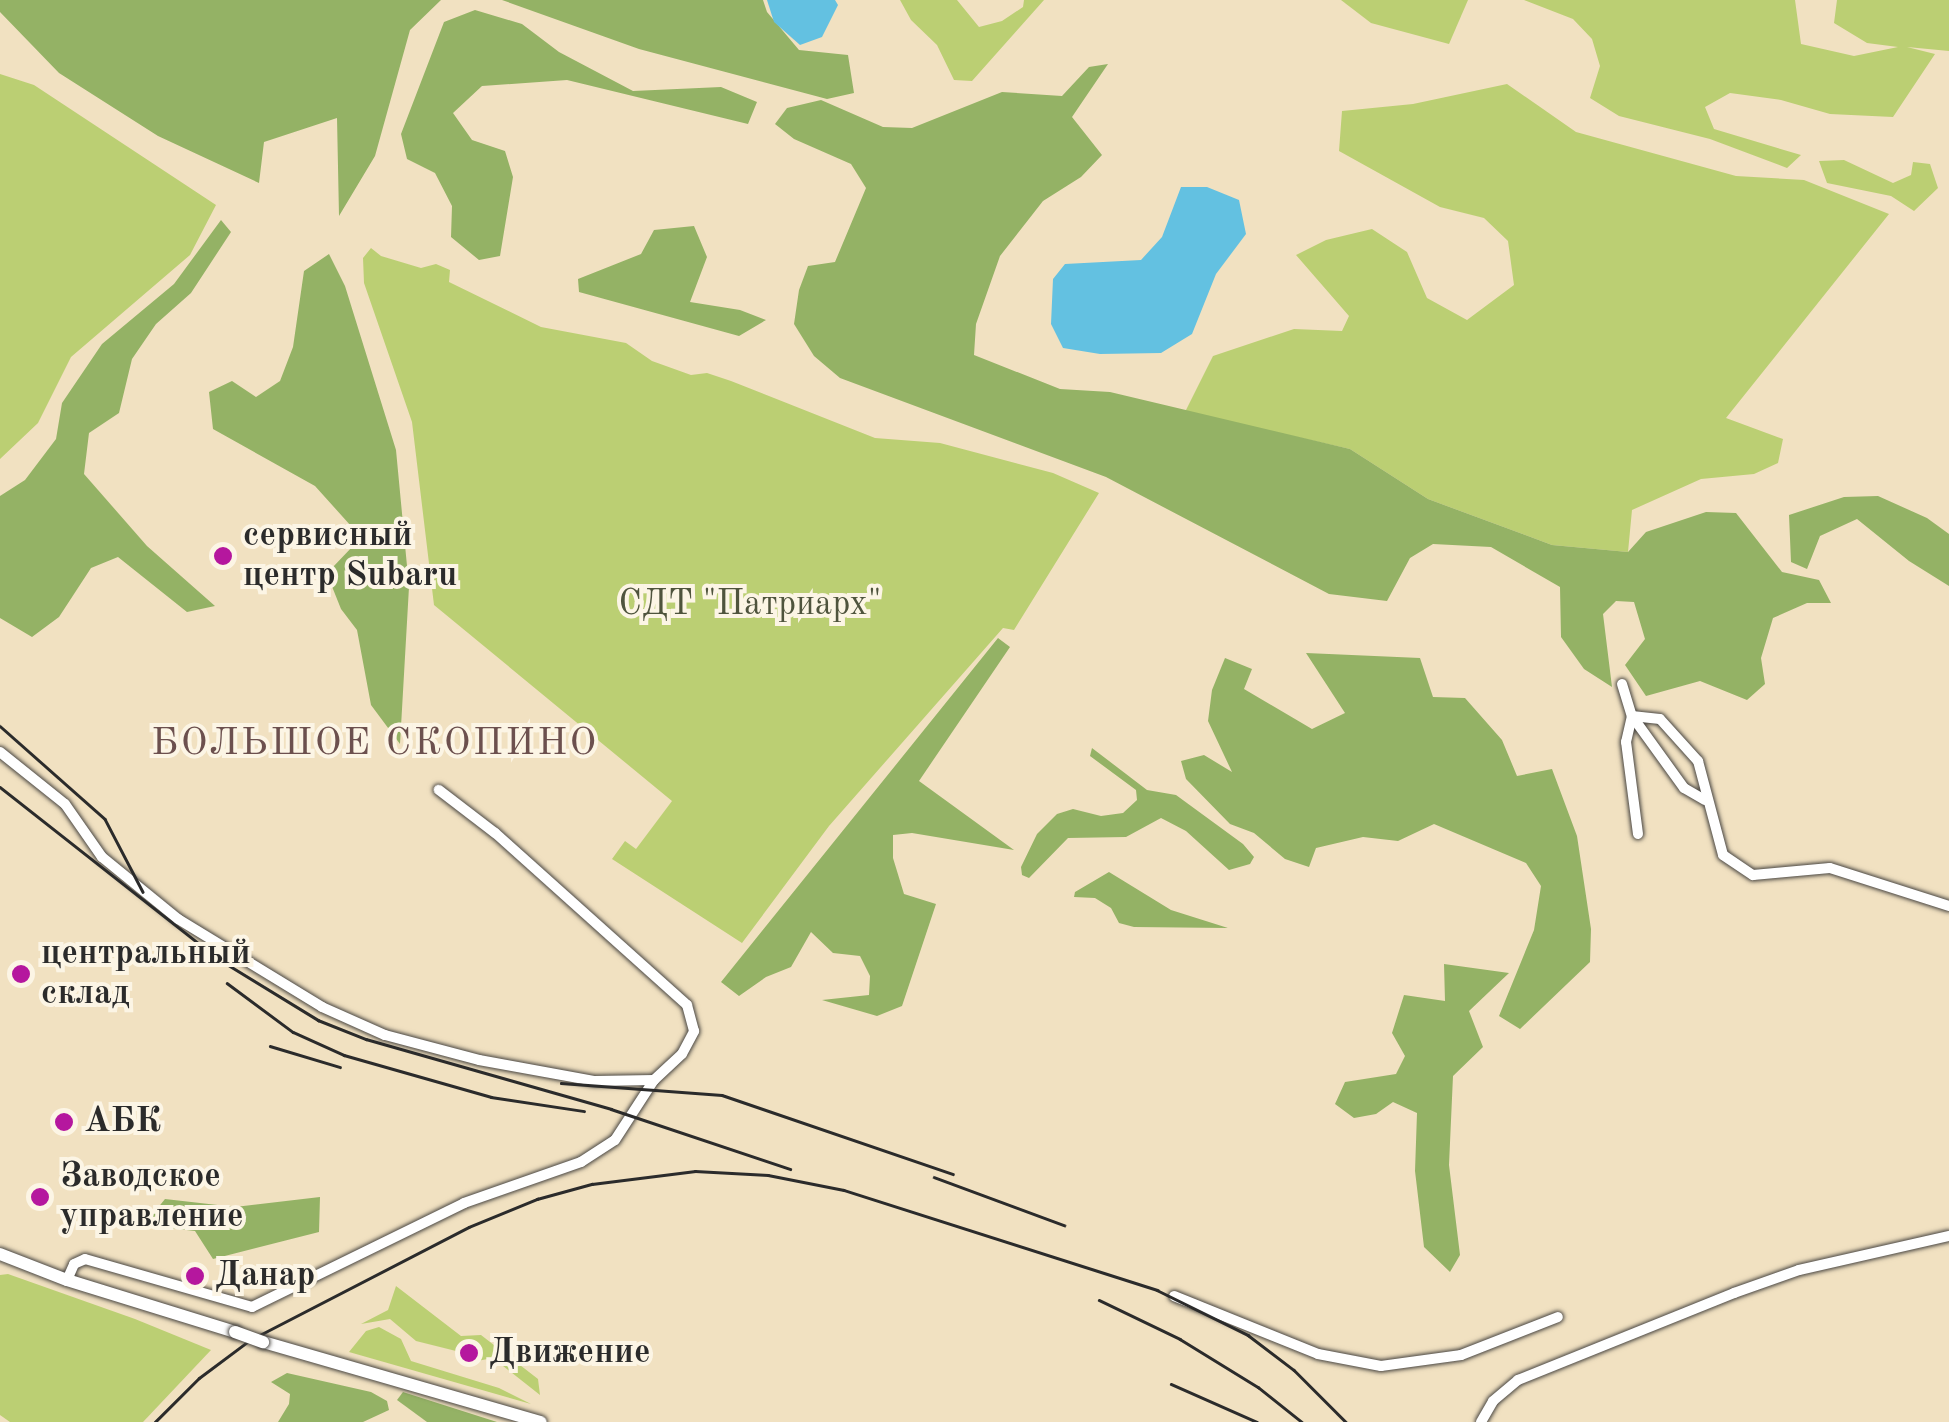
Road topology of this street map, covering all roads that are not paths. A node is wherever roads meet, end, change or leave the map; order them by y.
1 (1622, 684) dead end
2 (1632, 716) junction
3 (0, 752) edge
4 (439, 790) dead end
5 (1706, 800) junction
6 (1638, 834) dead end
7 (1949, 906) edge
8 (654, 1080) junction
9 (1949, 1236) edge
10 (0, 1254) edge
11 (67, 1280) junction
12 (1174, 1296) dead end
13 (1558, 1317) dead end
14 (541, 1422) edge
15 (1480, 1422) edge

1 - 2 street
2 - 5 street
2 - 5 street
2 - 6 street
3 - 8 street
4 - 8 street
5 - 7 street
8 - 11 street
9 - 15 street
10 - 11 main road
11 - 14 main road, bridge
12 - 13 street

